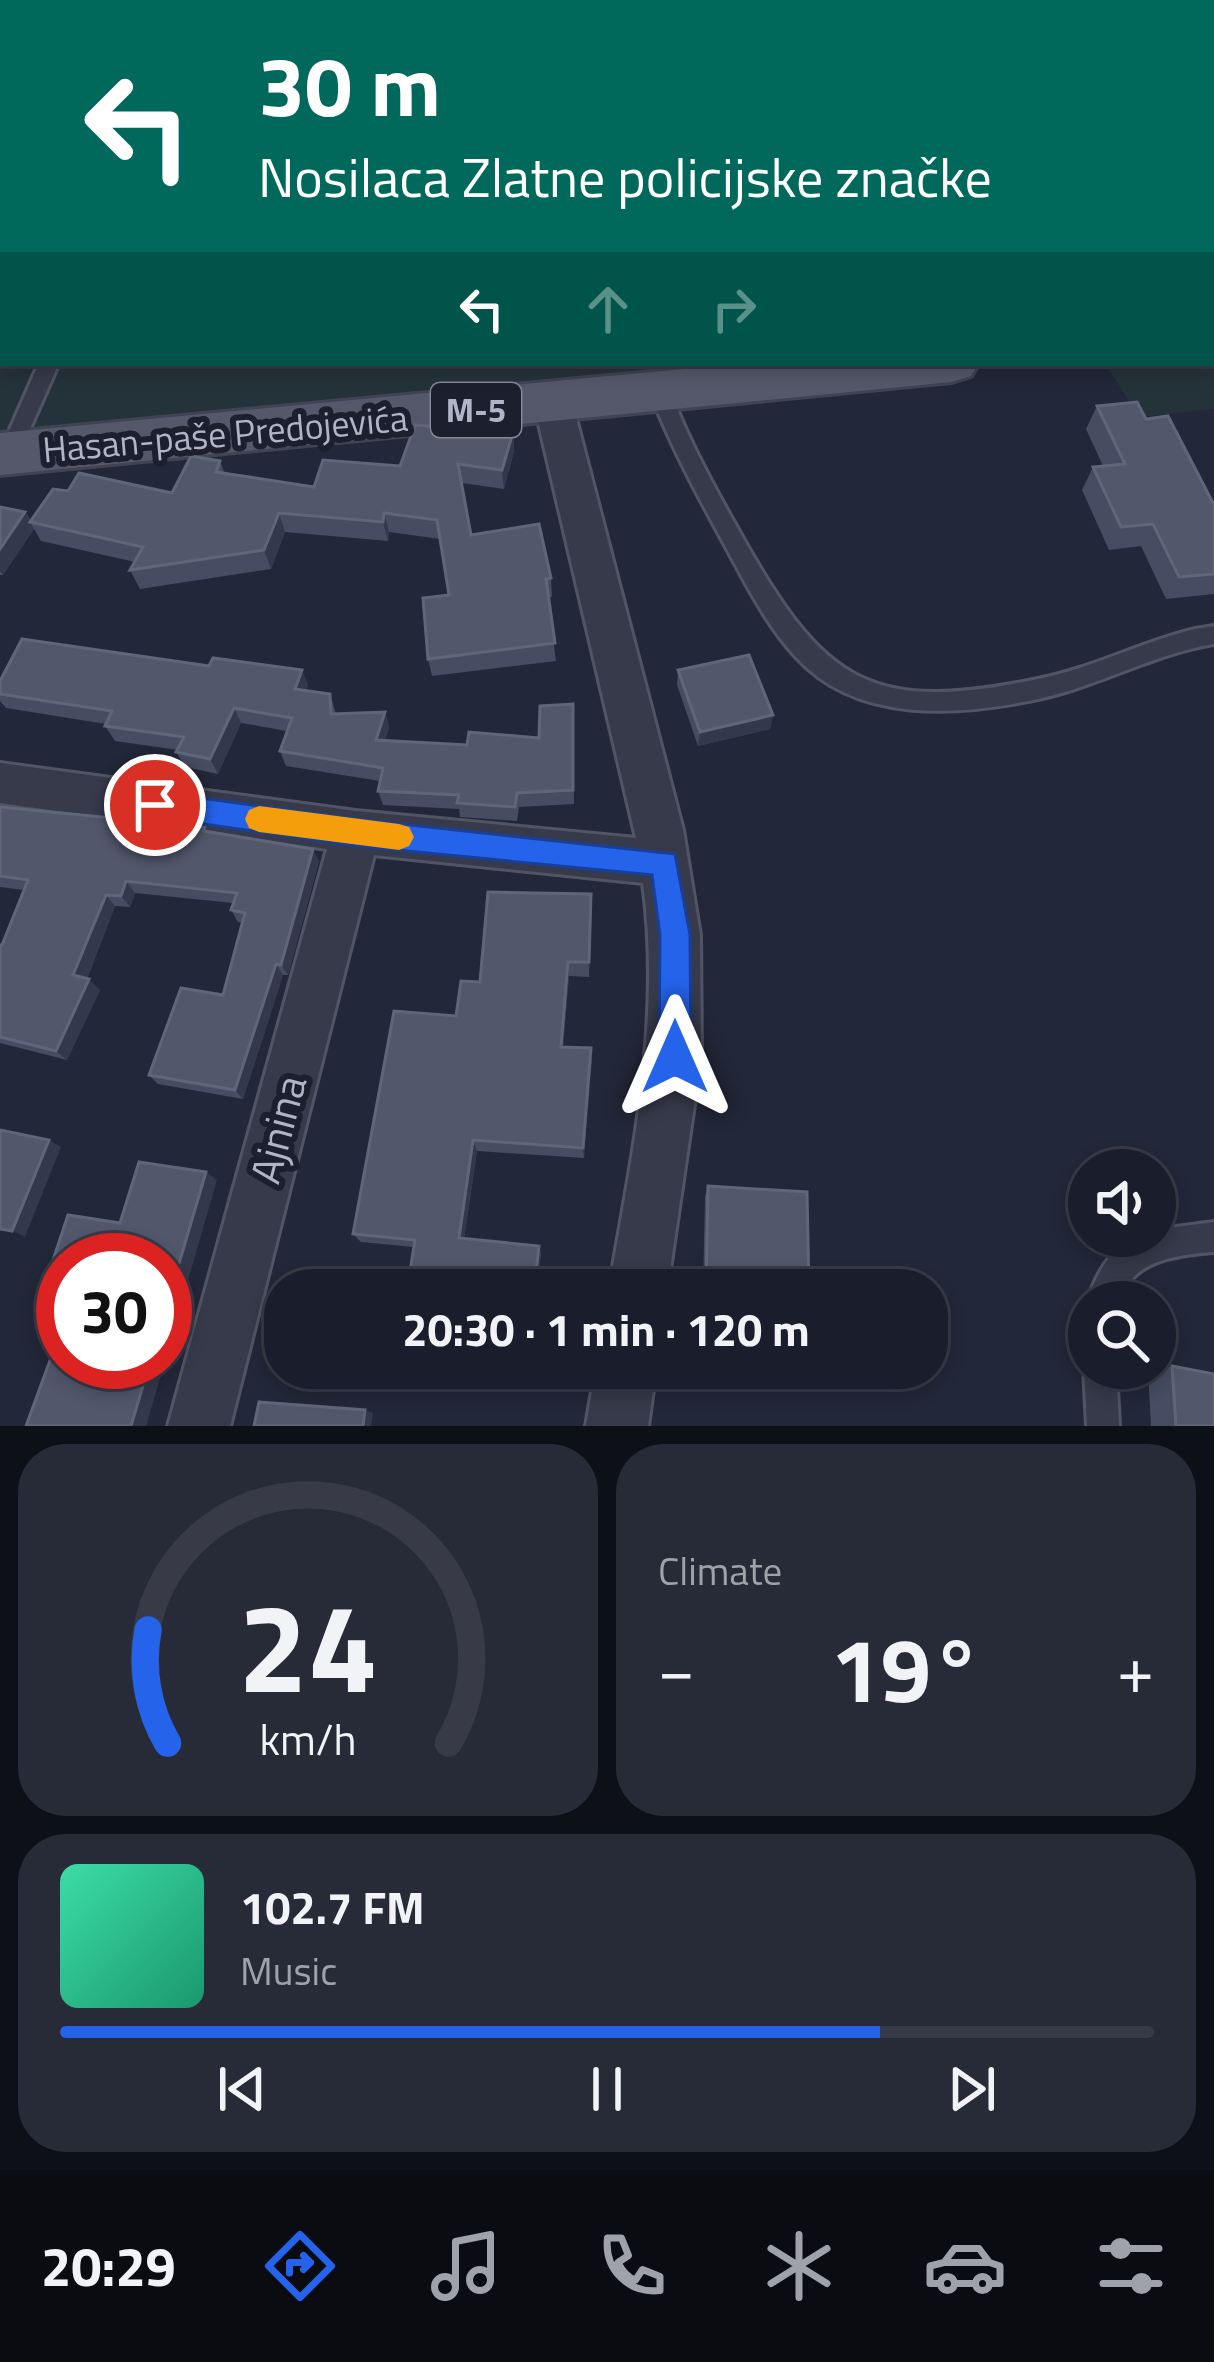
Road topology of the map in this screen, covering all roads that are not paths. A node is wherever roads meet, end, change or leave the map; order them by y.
1 (48, 366) edge
2 (922, 366) edge
3 (660, 392) junction
4 (553, 403) junction
5 (5, 454) edge
6 (1214, 635) edge
7 (0, 783) edge
8 (356, 832) junction
9 (665, 863) junction
10 (1214, 1238) edge
11 (641, 1269) edge
12 (1111, 1281) edge
13 (622, 1389) edge
14 (1101, 1389) edge
15 (199, 1426) edge
16 (616, 1426) edge
17 (1103, 1426) edge

1 - 5 lane
2 - 3 main road, Hasan-paše Predojevića / M-5
3 - 4 main road, Hasan-paše Predojevića / M-5
3 - 6 lane
4 - 5 main road, Hasan-paše Predojevića / M-5
4 - 9 street
7 - 8 street
8 - 9 street
8 - 15 street, Ajnina
9 - 11 street
10 - 12 lane
13 - 16 street
14 - 17 lane

